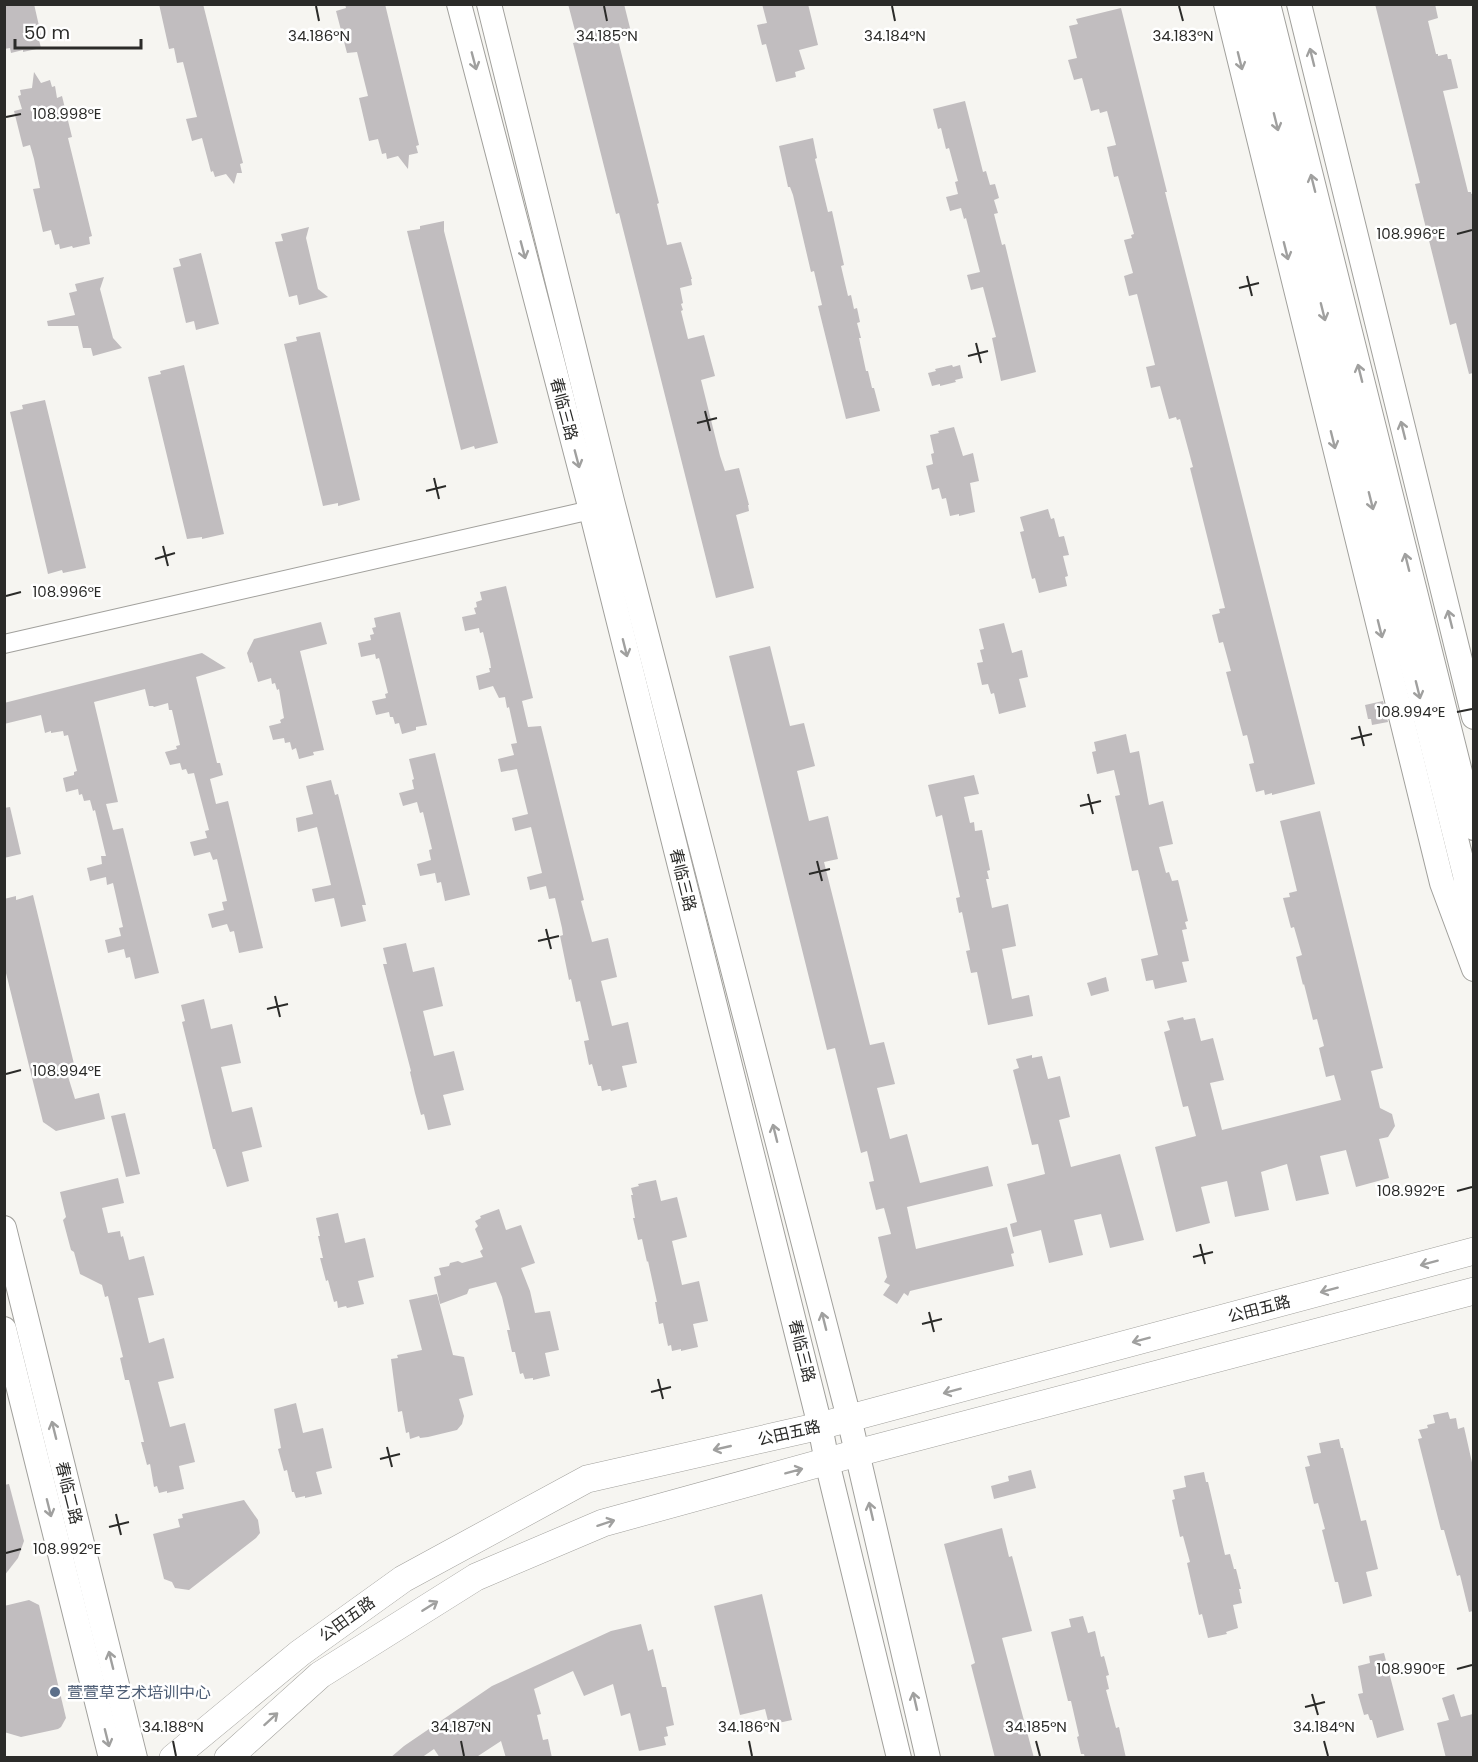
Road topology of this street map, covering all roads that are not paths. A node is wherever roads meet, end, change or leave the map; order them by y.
1 (459, 4) edge
2 (489, 4) edge
3 (1226, 4) edge
4 (1247, 4) edge
5 (1268, 4) edge
6 (1299, 4) edge
7 (602, 506) junction
8 (4, 644) edge
9 (1473, 717) edge
10 (1457, 804) junction
11 (1473, 828) edge
12 (1473, 951) edge
13 (1473, 969) edge
14 (4, 1228) edge
15 (1473, 1251) edge
16 (1473, 1291) edge
17 (4, 1329) edge
18 (18, 1364) edge
19 (849, 1418) junction
20 (820, 1426) junction
21 (857, 1453) junction
22 (827, 1462) junction
23 (111, 1758) edge
24 (135, 1758) edge
25 (173, 1758) edge
26 (228, 1758) edge
27 (899, 1758) edge
28 (928, 1758) edge

1 -> 7 street, 春临三路
2 - 7 street, 春临三路
3 -> 13 street
4 -> 10 street
10 -> 5 street
9 -> 6 street
7 - 8 street
19 -> 7 street, 春临三路
7 -> 20 street, 春临三路
10 - 11 street
10 - 12 street
14 - 18 street, 春临二路
15 -> 19 main road, 公田五路
16 - 21 main road, 公田五路
17 - 18 street, 春临二路
18 -> 23 street, 春临二路
24 -> 18 street, 春临二路
19 - 20 main road, 公田五路
19 - 21 street, 春临三路
20 - 22 street, 春临三路
20 -> 25 main road, 公田五路
21 - 22 main road, 公田五路
28 -> 21 street, 春临三路
26 -> 22 main road, 公田五路
22 - 27 street, 春临三路

